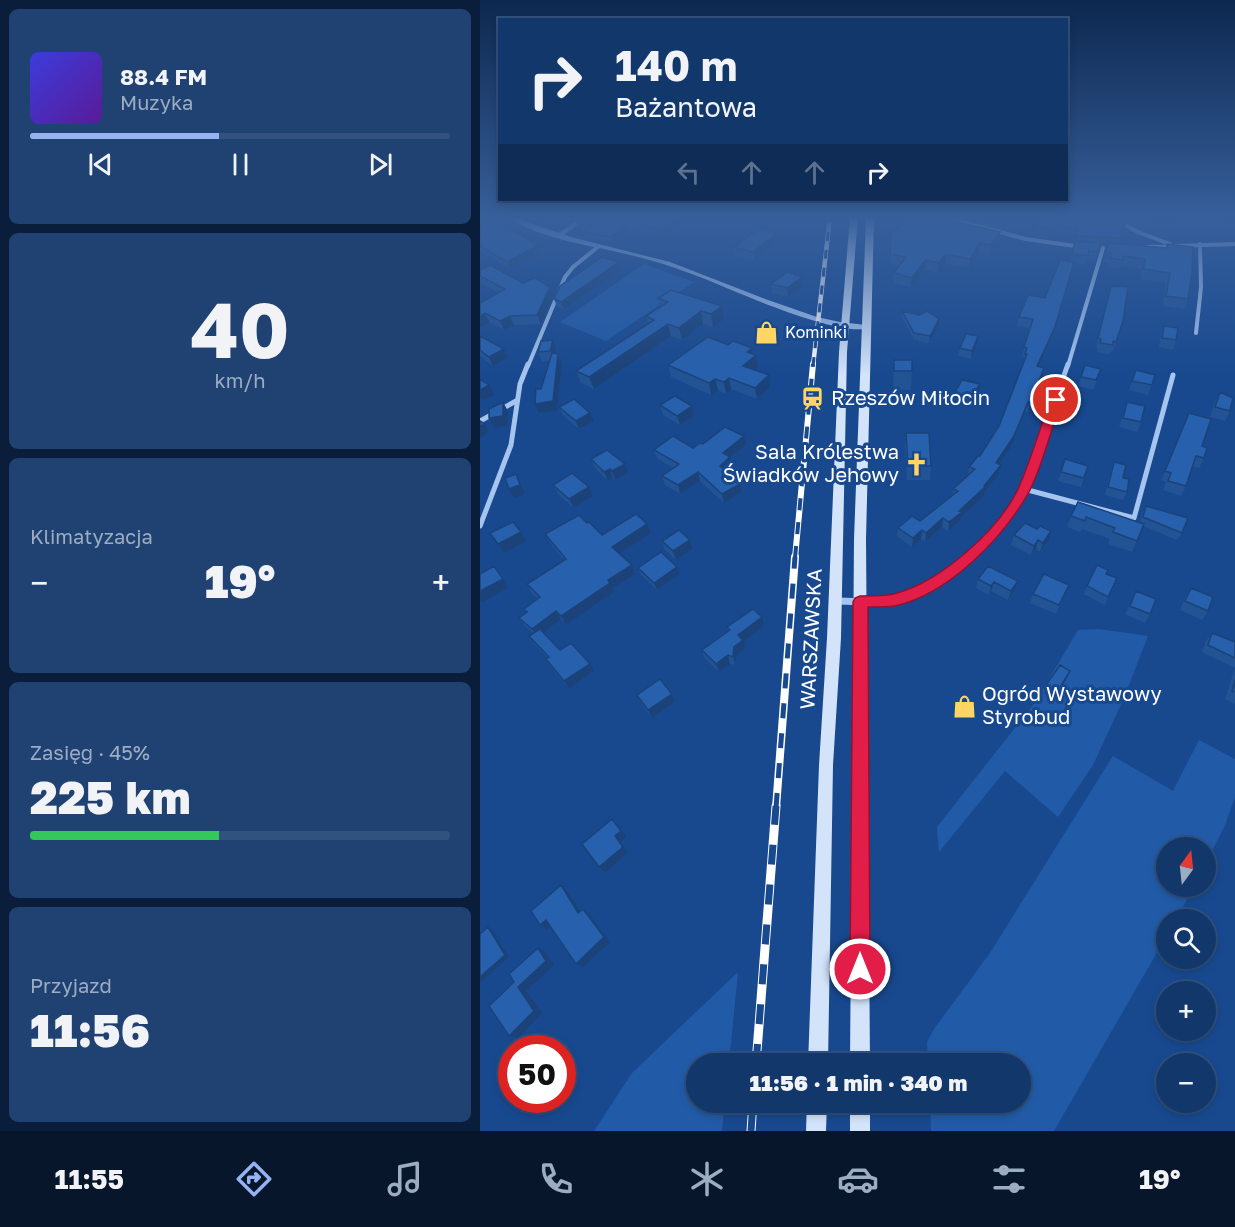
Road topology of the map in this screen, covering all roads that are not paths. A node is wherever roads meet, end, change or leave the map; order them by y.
1 (571, 270) edge
2 (686, 270) edge
3 (850, 270) edge
4 (868, 270) edge
5 (1096, 270) edge
6 (1201, 270) edge
7 (845, 326) junction
8 (866, 327) junction
9 (1196, 333) dead end
10 (1173, 375) dead end
11 (516, 401) junction
12 (480, 420) edge
13 (1024, 489) junction
14 (480, 526) edge
15 (836, 601) junction
16 (860, 602) junction
17 (818, 1053) edge
18 (860, 1053) edge
19 (817, 1113) edge
20 (860, 1113) edge
21 (816, 1131) edge
22 (860, 1131) edge

1 - 11 street
2 - 7 street
3 - 7 main road, WARSZAWSKA
4 - 8 main road
5 - 13 street
6 - 9 street
7 - 8 street
7 - 15 main road, WARSZAWSKA
8 - 16 main road
10 - 13 street
11 - 12 street
11 - 14 street
13 - 16 street
15 - 16 street
15 - 17 main road, WARSZAWSKA
16 - 18 main road
19 - 21 main road
20 - 22 main road

